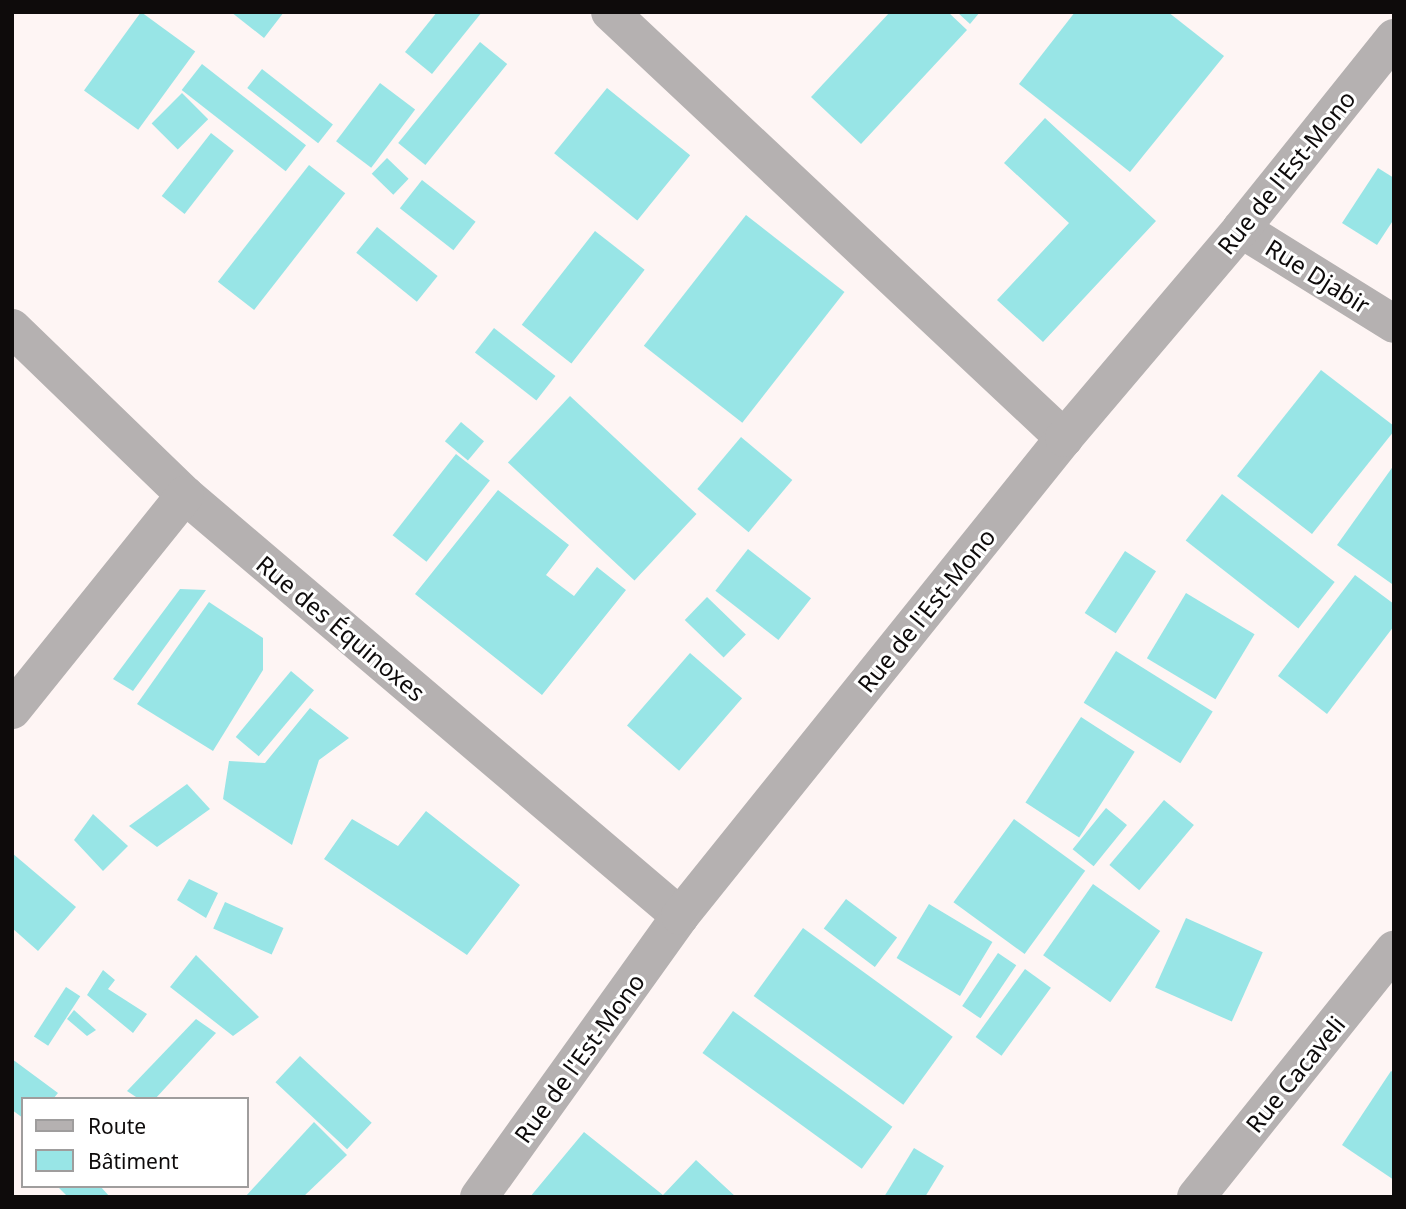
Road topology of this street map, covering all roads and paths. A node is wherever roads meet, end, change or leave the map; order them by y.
1 (610, 12) edge
2 (1394, 38) edge
3 (1241, 229) junction
4 (1394, 324) edge
5 (12, 328) edge
6 (1064, 438) junction
7 (185, 495) junction
8 (12, 710) edge
9 (680, 916) junction
10 (1394, 950) edge
11 (479, 1197) edge
12 (1196, 1197) edge

1 - 6 street
2 - 3 street, Rue de l'Est-Mono
3 - 4 street, Rue Djabir
3 - 6 street, Rue de l'Est-Mono
5 - 7 street, Rue des Équinoxes
6 - 9 street, Rue de l'Est-Mono
7 - 8 street
7 - 9 street, Rue des Équinoxes
9 - 11 street, Rue de l'Est-Mono
10 - 12 street, Rue Cacaveli

